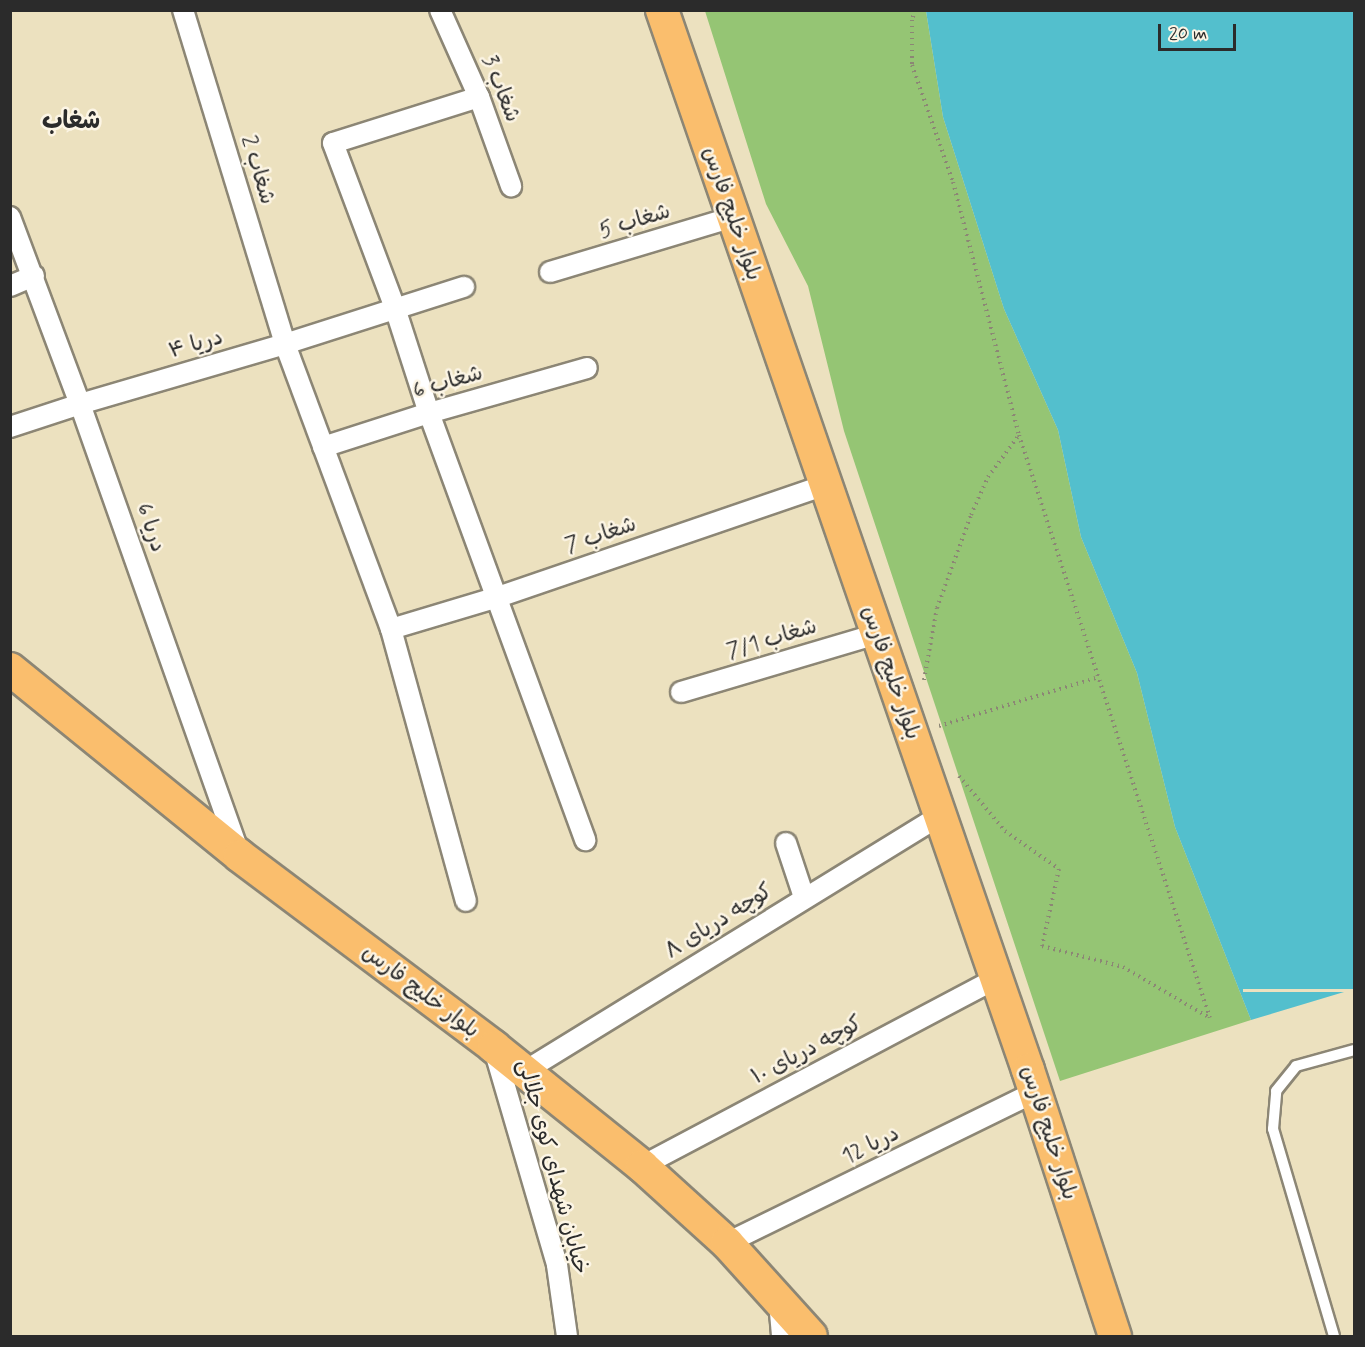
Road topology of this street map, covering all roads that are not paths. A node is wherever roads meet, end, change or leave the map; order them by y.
1 (183, 10) edge
2 (663, 10) edge
3 (442, 11) edge
4 (479, 97) junction
5 (511, 186) dead end
6 (10, 217) edge
7 (733, 218) junction
8 (550, 272) dead end
9 (34, 276) junction
10 (10, 286) edge
11 (464, 287) dead end
12 (394, 308) junction
13 (285, 344) junction
14 (587, 368) dead end
15 (80, 404) junction
16 (429, 413) junction
17 (10, 427) edge
18 (324, 447) junction
19 (825, 485) junction
20 (498, 597) junction
21 (391, 629) junction
22 (877, 634) junction
23 (10, 669) edge
24 (681, 692) dead end
25 (939, 816) junction
26 (585, 840) dead end
27 (786, 843) dead end
28 (240, 856) junction
29 (804, 897) junction
30 (466, 901) dead end
31 (995, 979) junction
32 (494, 1047) junction
33 (1354, 1050) edge
34 (525, 1071) junction
35 (1035, 1092) junction
36 (642, 1166) junction
37 (727, 1243) junction
38 (779, 1301) junction
39 (567, 1336) edge
40 (782, 1336) edge
41 (811, 1336) edge
42 (1115, 1336) edge
43 (1334, 1336) edge

1 - 13 street, شغاب 2
2 - 7 main road, بلوار خلیج ‌فارس
3 - 4 street, شغاب 3
4 - 5 street, شغاب 3
4 - 12 street
6 - 9 street, دریا 6
7 - 8 street, شغاب 5
7 - 19 main road, بلوار خلیج ‌فارس
9 - 10 street
9 - 15 street, دریا 6
11 - 12 street, دریا ۴
12 - 13 street, دریا ۴
12 - 16 street
13 - 15 street, دریا ۴
13 - 18 street, شغاب 2
14 - 16 street, شغاب 6
15 - 17 street, دریا ۴
15 - 28 street, دریا 6
16 - 18 street, شغاب 6
16 - 20 street
18 - 21 street, شغاب 2
19 - 20 street, شغاب 7
19 - 22 main road, بلوار خلیج ‌فارس
20 - 21 street, شغاب 7
20 - 26 street
21 - 30 street, شغاب 2
22 - 24 street, شغاب 7/1
22 - 25 main road, بلوار خلیج ‌فارس
23 - 28 main road, بلوار خلیج‌ فارس
25 - 29 street, کوچه دریای ۸
25 - 31 main road, بلوار خلیج ‌فارس
27 - 29 street
28 - 32 main road, بلوار خلیج‌ فارس
29 - 34 street, کوچه دریای ۸
31 - 35 main road, بلوار خلیج ‌فارس
31 - 36 street, کوچه دریای ۱۰
32 - 34 main road, بلوار خلیج‌ فارس
32 - 39 street, خیابان شهدای کوی جلالی
33 - 43 lane
34 - 36 main road, بلوار خلیج‌ فارس
35 - 37 street, دریا 12
35 - 42 main road, بلوار خلیج ‌فارس
36 - 37 main road, بلوار خلیج‌ فارس
37 - 38 main road, بلوار خلیج‌ فارس
38 - 40 street
38 - 41 main road, بلوار خلیج‌ فارس

